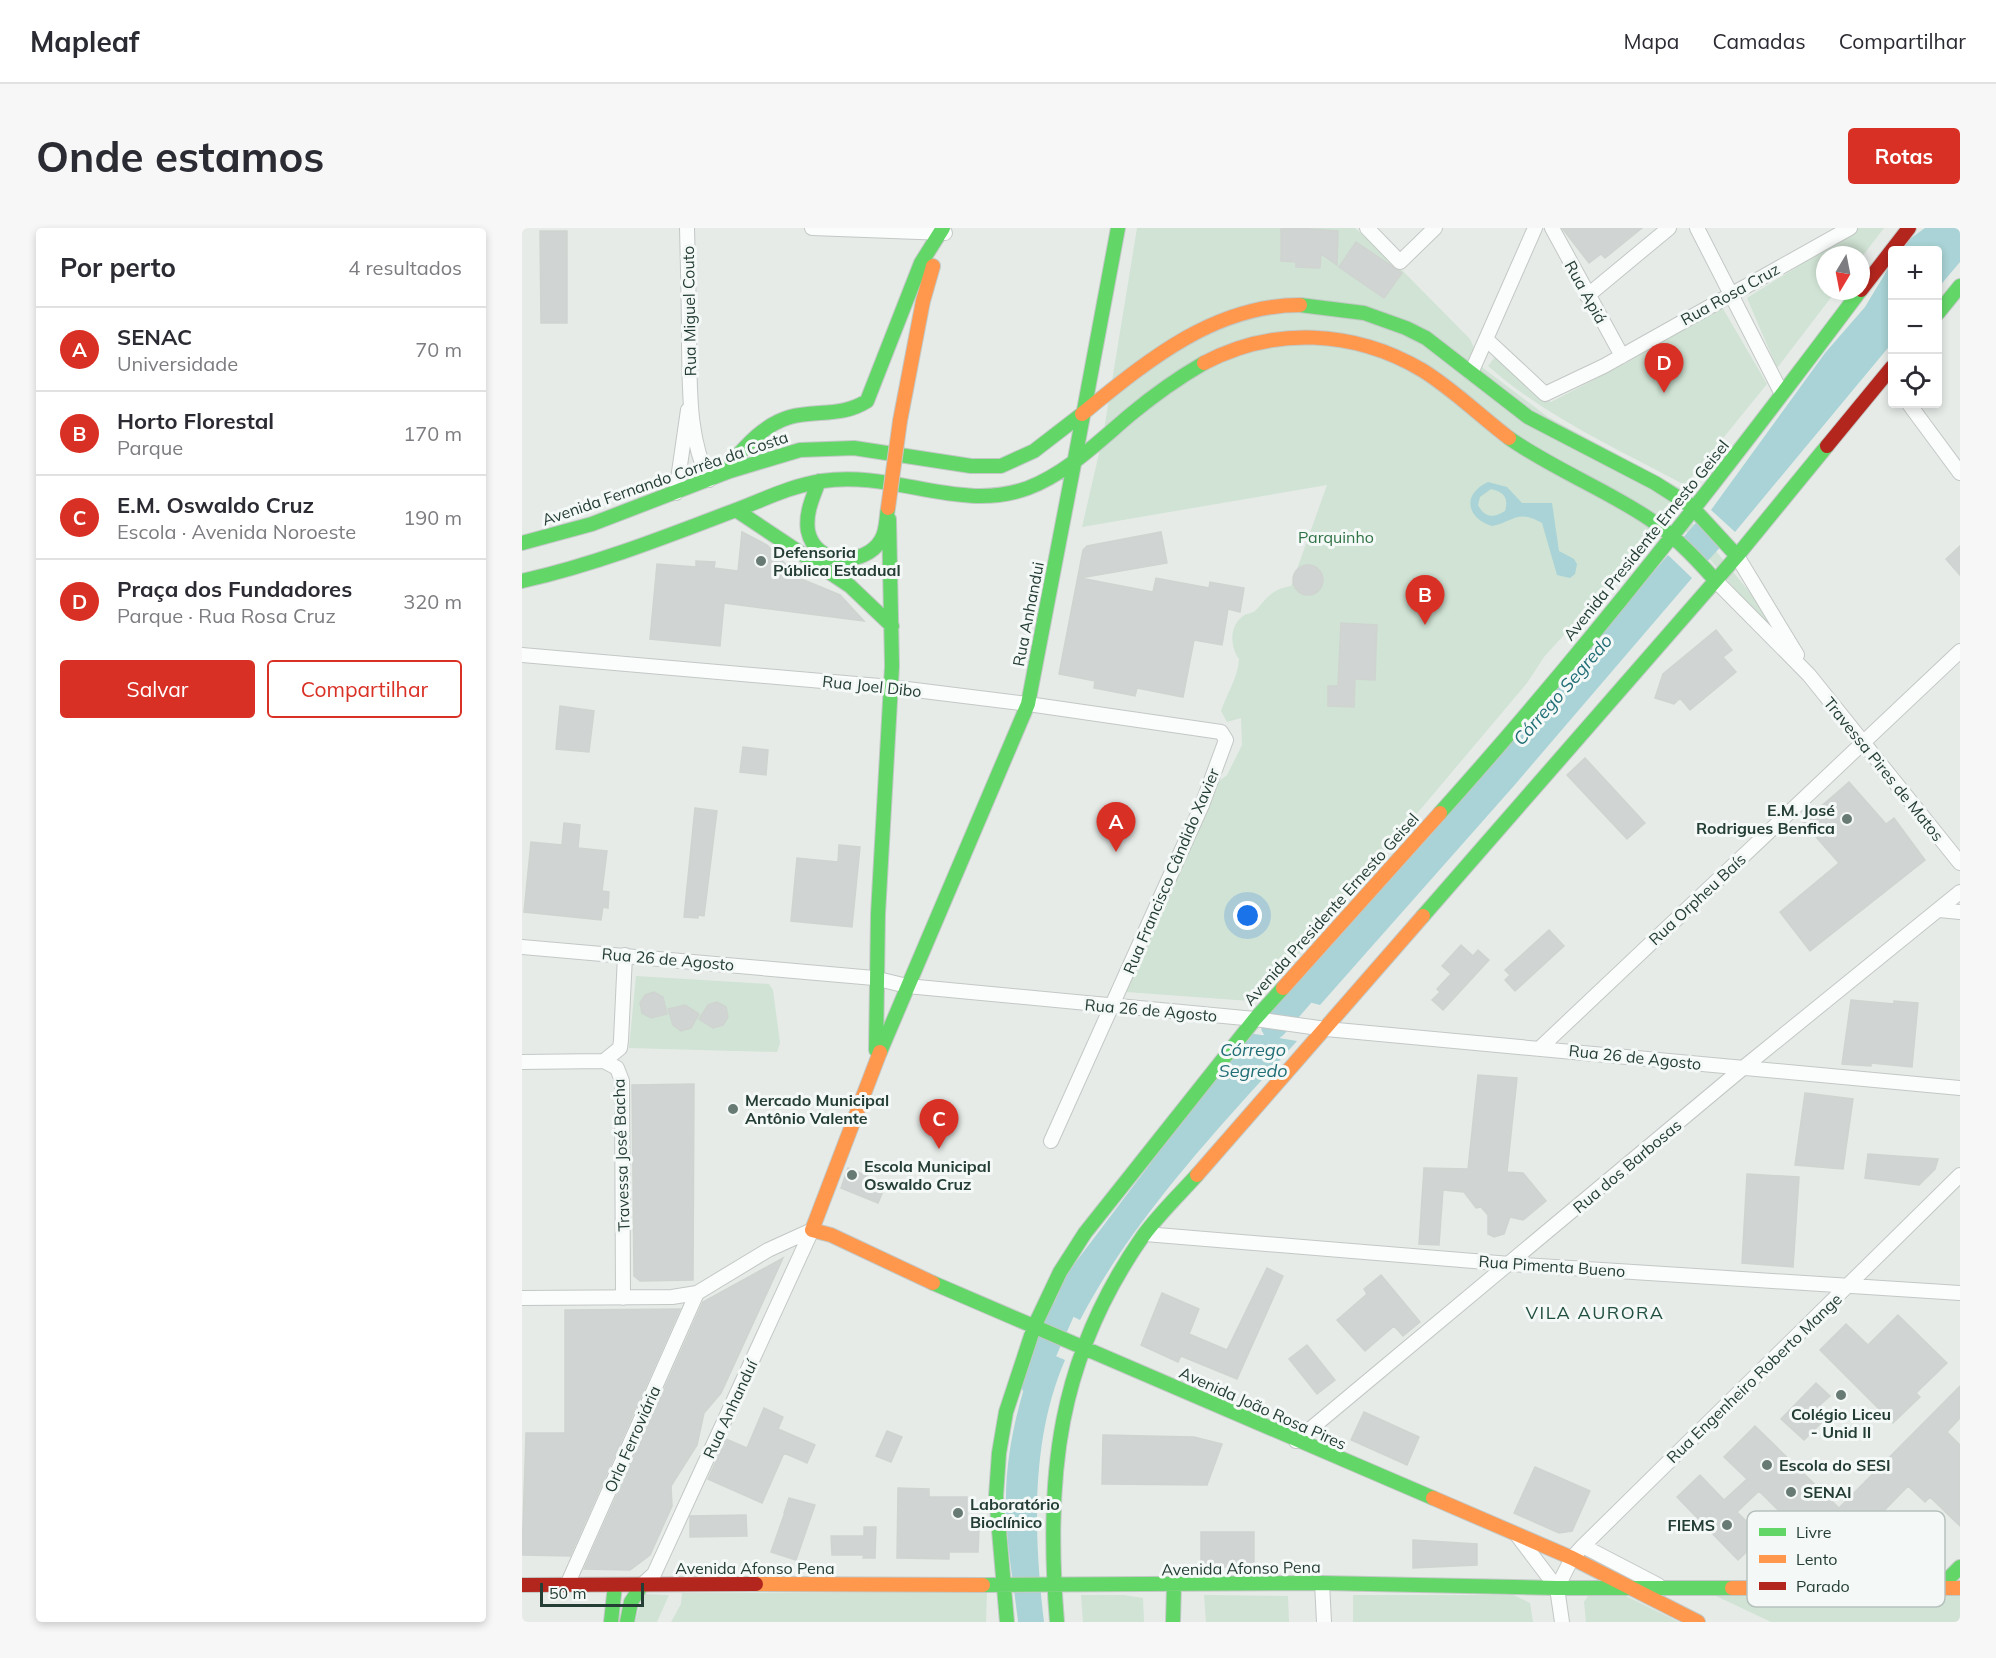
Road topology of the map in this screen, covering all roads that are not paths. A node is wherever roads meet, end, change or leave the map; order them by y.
1 (687, 228) edge
2 (812, 228) edge
3 (1118, 228) edge
4 (1367, 228) edge
5 (1435, 228) edge
6 (1535, 228) edge
7 (1552, 228) edge
8 (1670, 228) edge
9 (1697, 228) edge
10 (1850, 228) edge
11 (1909, 228) edge
12 (945, 230) edge
13 (1870, 277) edge
14 (1960, 286) edge
15 (1731, 293) junction
16 (1587, 296) junction
17 (1852, 300) edge
18 (1942, 308) edge
19 (1486, 339) junction
20 (1622, 356) junction
21 (1471, 373) junction
22 (1888, 378) edge
23 (690, 393) junction
24 (1782, 394) junction
25 (1911, 408) edge
26 (1082, 414) junction
27 (1074, 464) junction
28 (1960, 473) edge
29 (714, 478) junction
30 (819, 482) junction
31 (676, 493) junction
32 (888, 508) junction
33 (736, 510) junction
34 (1698, 512) junction
35 (1676, 537) junction
36 (522, 543) edge
37 (1737, 556) junction
38 (522, 580) edge
39 (1715, 580) junction
40 (892, 626) junction
41 (1960, 651) edge
42 (522, 655) edge
43 (1809, 675) junction
44 (891, 687) junction
45 (1028, 704) junction
46 (1221, 732) joint
47 (1862, 743) junction
48 (1960, 863) edge
49 (1960, 892) edge
50 (1939, 910) junction
51 (1960, 912) edge
52 (522, 947) edge
53 (625, 955) junction
54 (874, 978) junction
55 (907, 986) junction
56 (1112, 1007) junction
57 (1259, 1019) junction
58 (1326, 1029) junction
59 (1540, 1048) junction
60 (604, 1060) junction
61 (522, 1062) edge
62 (877, 1062) junction
63 (1743, 1068) junction
64 (1960, 1088) edge
65 (1051, 1141) dead end
66 (1960, 1175) edge
67 (812, 1230) junction
68 (1145, 1234) junction
69 (1510, 1264) junction
70 (1849, 1285) junction
71 (697, 1293) junction
72 (1960, 1293) edge
73 (522, 1298) edge
74 (623, 1298) junction
75 (1038, 1329) junction
76 (1079, 1345) junction
77 (1296, 1441) junction
78 (1515, 1534) junction
79 (1583, 1546) junction
80 (1572, 1558) junction
81 (1960, 1567) edge
82 (1945, 1582) edge
83 (1322, 1583) junction
84 (522, 1585) edge
85 (567, 1585) junction
86 (615, 1585) junction
87 (642, 1585) junction
88 (1174, 1585) junction
89 (1007, 1586) junction
90 (1047, 1586) junction
91 (1626, 1586) junction
92 (1660, 1586) junction
93 (1747, 1587) edge
94 (1557, 1588) junction
95 (611, 1622) edge
96 (627, 1622) edge
97 (1007, 1622) edge
98 (1057, 1622) edge
99 (1173, 1622) edge
100 (1324, 1622) edge
101 (1562, 1622) edge
102 (1698, 1622) edge

1 - 23 street, Rua Miguel Couto
2 - 12 street
3 - 26 main road, Rua Anhandui
4 - 5 street
6 - 19 street
7 - 16 street, Rua Apiá
8 - 16 street
9 - 15 street
10 - 15 street, Rua Rosa Cruz
11 - 13 main road, Avenida Presidente Ernesto Geisel
12 - 29 main road
12 - 32 main road, bridge
14 - 18 main road
15 - 20 street, Rua Rosa Cruz
15 - 24 street
16 - 20 street, Rua Apiá
17 - 24 main road, Avenida Presidente Ernesto Geisel
19 - 20 street, Rua Rosa Cruz
19 - 21 street
21 - 26 main road, Avenida Fernando Corrêa da Costa
21 - 34 main road, Avenida Fernando Corrêa da Costa
22 - 37 main road
23 - 29 street, Rua Miguel Couto
23 - 31 street, Rua Miguel Couto
24 - 34 main road, Avenida Presidente Ernesto Geisel
25 - 28 street
26 - 27 main road, Rua Anhandui
26 - 29 main road, Avenida Fernando Corrêa da Costa
27 - 30 main road
27 - 35 main road
27 - 45 main road, Rua Anhandui
29 - 31 main road, Avenida Fernando Corrêa da Costa
30 - 32 main road
30 - 33 main road
31 - 36 main road, Avenida Fernando Corrêa da Costa
32 - 40 main road
33 - 38 main road
33 - 40 main road
34 - 35 main road, Avenida Presidente Ernesto Geisel
34 - 37 main road, Avenida Fernando Corrêa da Costa
35 - 39 main road
35 - 57 main road, Avenida Presidente Ernesto Geisel
37 - 39 main road
37 - 43 street, Travessa Pires de Matos
39 - 43 street, Travessa Pires de Matos
39 - 58 main road
40 - 44 main road
41 - 47 street, Rua Orpheu Baís
42 - 44 street, Rua Joel Dibo
43 - 47 street, Travessa Pires de Matos
44 - 45 street, Rua Joel Dibo
44 - 54 main road
45 - 46 street, Rua Joel Dibo
45 - 55 main road, Rua Anhandui
46 - 56 street, Rua Francisco Cândido Xavier
47 - 48 street, Travessa Pires de Matos
47 - 59 street, Rua Orpheu Baís
49 - 50 street, Rua dos Barbosas
50 - 51 street
50 - 63 street, Rua dos Barbosas
52 - 53 street, Rua 26 de Agosto
53 - 54 street, Rua 26 de Agosto
53 - 60 street, Travessa José Bacha
54 - 55 street, Rua 26 de Agosto
54 - 62 main road
55 - 56 street, Rua 26 de Agosto
55 - 62 main road, Rua Anhandui
56 - 57 street, Rua 26 de Agosto
56 - 65 street, Rua Francisco Cândido Xavier
57 - 58 street, Rua 26 de Agosto
57 - 75 main road, Avenida Presidente Ernesto Geisel
58 - 59 street, Rua 26 de Agosto
58 - 68 main road
59 - 63 street, Rua 26 de Agosto
60 - 61 street
60 - 74 street, Travessa José Bacha
62 - 67 main road, Rua Anhandui
63 - 64 street, Rua 26 de Agosto
63 - 69 street, Rua dos Barbosas
66 - 70 street, Rua Engenheiro Roberto Mange
67 - 71 street
67 - 75 main road, Avenida João Rosa Pires
67 - 87 street, Rua Anhanduí
68 - 69 street, Rua Pimenta Bueno
68 - 76 main road
69 - 70 street, Rua Pimenta Bueno
69 - 77 street, Rua dos Barbosas
70 - 72 street, Rua Pimenta Bueno
70 - 79 street, Rua Engenheiro Roberto Mange
71 - 74 street
71 - 85 street, Orla Ferroviária
73 - 74 street
75 - 76 main road, Avenida João Rosa Pires
75 - 89 main road, Avenida Presidente Ernesto Geisel
76 - 77 main road, Avenida João Rosa Pires
76 - 90 main road
77 - 78 main road, Avenida João Rosa Pires
78 - 80 main road, Avenida João Rosa Pires
78 - 94 street
79 - 80 street, Rua Engenheiro Roberto Mange
79 - 92 street
80 - 91 main road, Avenida João Rosa Pires
80 - 94 street, Rua Engenheiro Roberto Mange
81 - 82 main road
83 - 88 main road, Avenida Afonso Pena
83 - 94 main road, Avenida Afonso Pena
83 - 100 street
84 - 85 main road, Avenida Afonso Pena
85 - 86 main road, Avenida Afonso Pena
86 - 87 main road, Avenida Afonso Pena
86 - 95 main road
87 - 89 main road, Avenida Afonso Pena
87 - 96 main road
88 - 90 main road, Avenida Afonso Pena
88 - 99 main road
89 - 90 main road, Avenida Afonso Pena
89 - 97 main road, Avenida Presidente Ernesto Geisel
90 - 98 main road
91 - 92 main road, Avenida Afonso Pena
91 - 94 main road, Avenida Afonso Pena
91 - 102 main road, Avenida João Rosa Pires
92 - 93 main road, Avenida Afonso Pena
94 - 101 street

